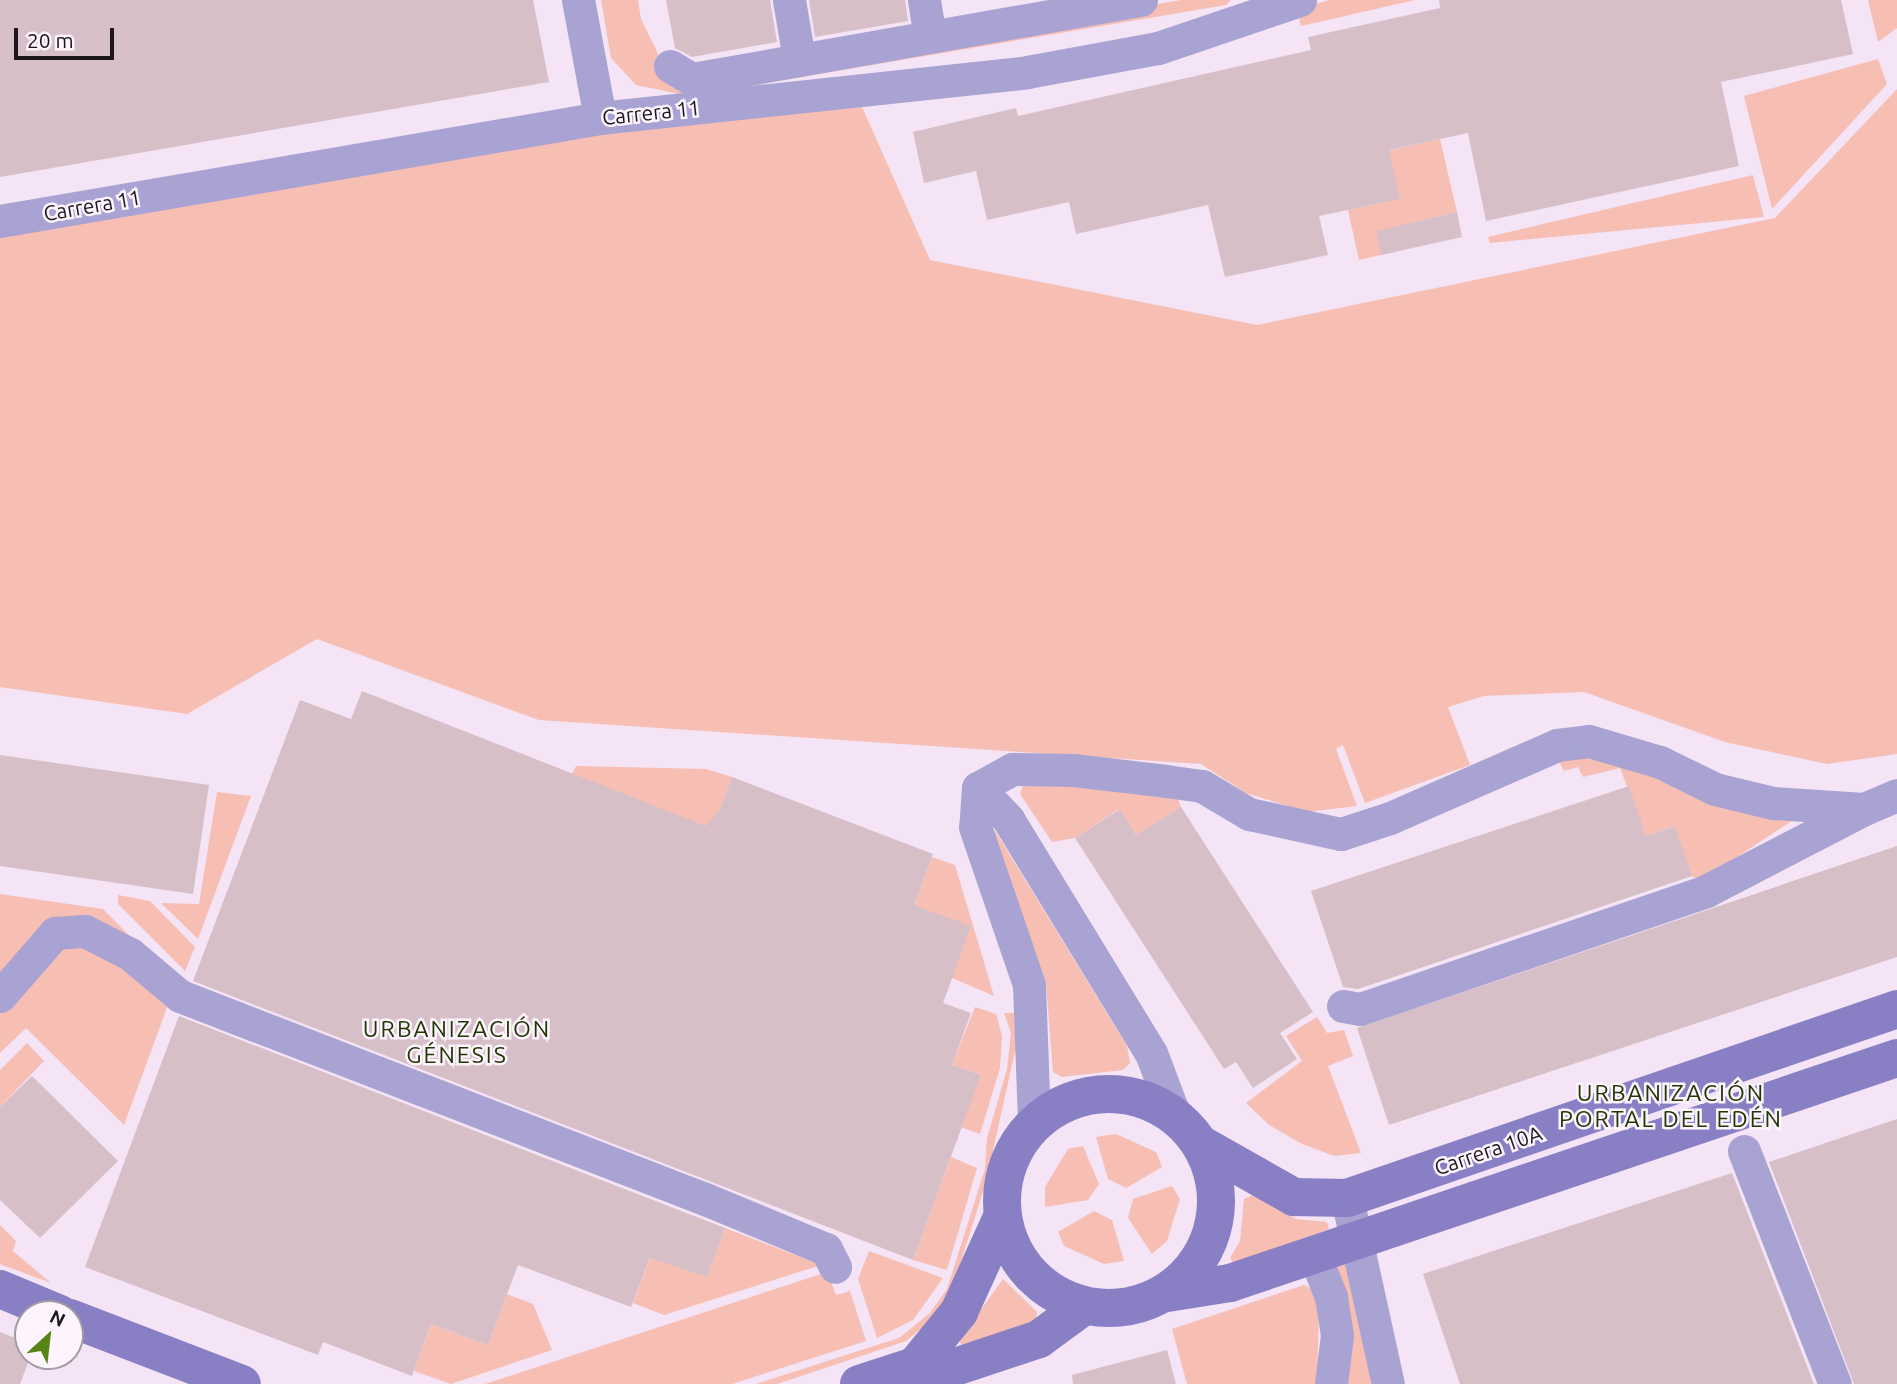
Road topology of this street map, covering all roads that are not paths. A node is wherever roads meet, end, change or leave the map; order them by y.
1 (579, 0) edge
2 (789, 0) edge
3 (924, 0) edge
4 (1141, 0) edge
5 (1300, 0) edge
6 (1065, 7) edge
7 (930, 37) junction
8 (799, 60) junction
9 (670, 66) dead end
10 (600, 118) junction
11 (0, 221) edge
12 (978, 788) junction
13 (1897, 795) edge
14 (1864, 809) junction
15 (0, 996) edge
16 (1343, 1006) dead end
17 (1897, 1010) edge
18 (1897, 1058) edge
19 (1174, 1114) junction
20 (1034, 1123) junction
21 (1202, 1145) junction
22 (1744, 1151) dead end
23 (1347, 1198) junction
24 (1002, 1217) junction
25 (1356, 1240) junction
26 (1314, 1254) junction
27 (835, 1267) dead end
28 (0, 1289) edge
29 (1167, 1293) junction
30 (26, 1300) edge
31 (1084, 1306) junction
32 (84, 1323) edge
33 (918, 1375) edge
34 (242, 1384) edge
35 (859, 1384) edge
36 (1331, 1384) edge
37 (1388, 1384) edge
38 (1835, 1384) edge

1 - 10 street
2 - 8 street
3 - 7 street
4 - 6 street
5 - 10 street, Carrera 11
6 - 7 street
7 - 8 street
8 - 9 street
10 - 11 street, Carrera 11
12 - 14 street
12 - 19 street
12 - 20 street
13 - 14 street
14 - 16 street
15 - 27 street
17 - 23 street, Carrera 10A
18 - 25 street
19 - 20 street
19 - 21 street
20 - 24 street
21 - 23 street, Carrera 10A
21 - 29 street
22 - 38 street
23 - 25 street
24 - 31 street
24 - 33 street
25 - 26 street
25 - 37 street
26 - 29 street
26 - 36 street
28 - 30 street
29 - 31 street
31 - 33 street
32 - 34 street
33 - 35 street

